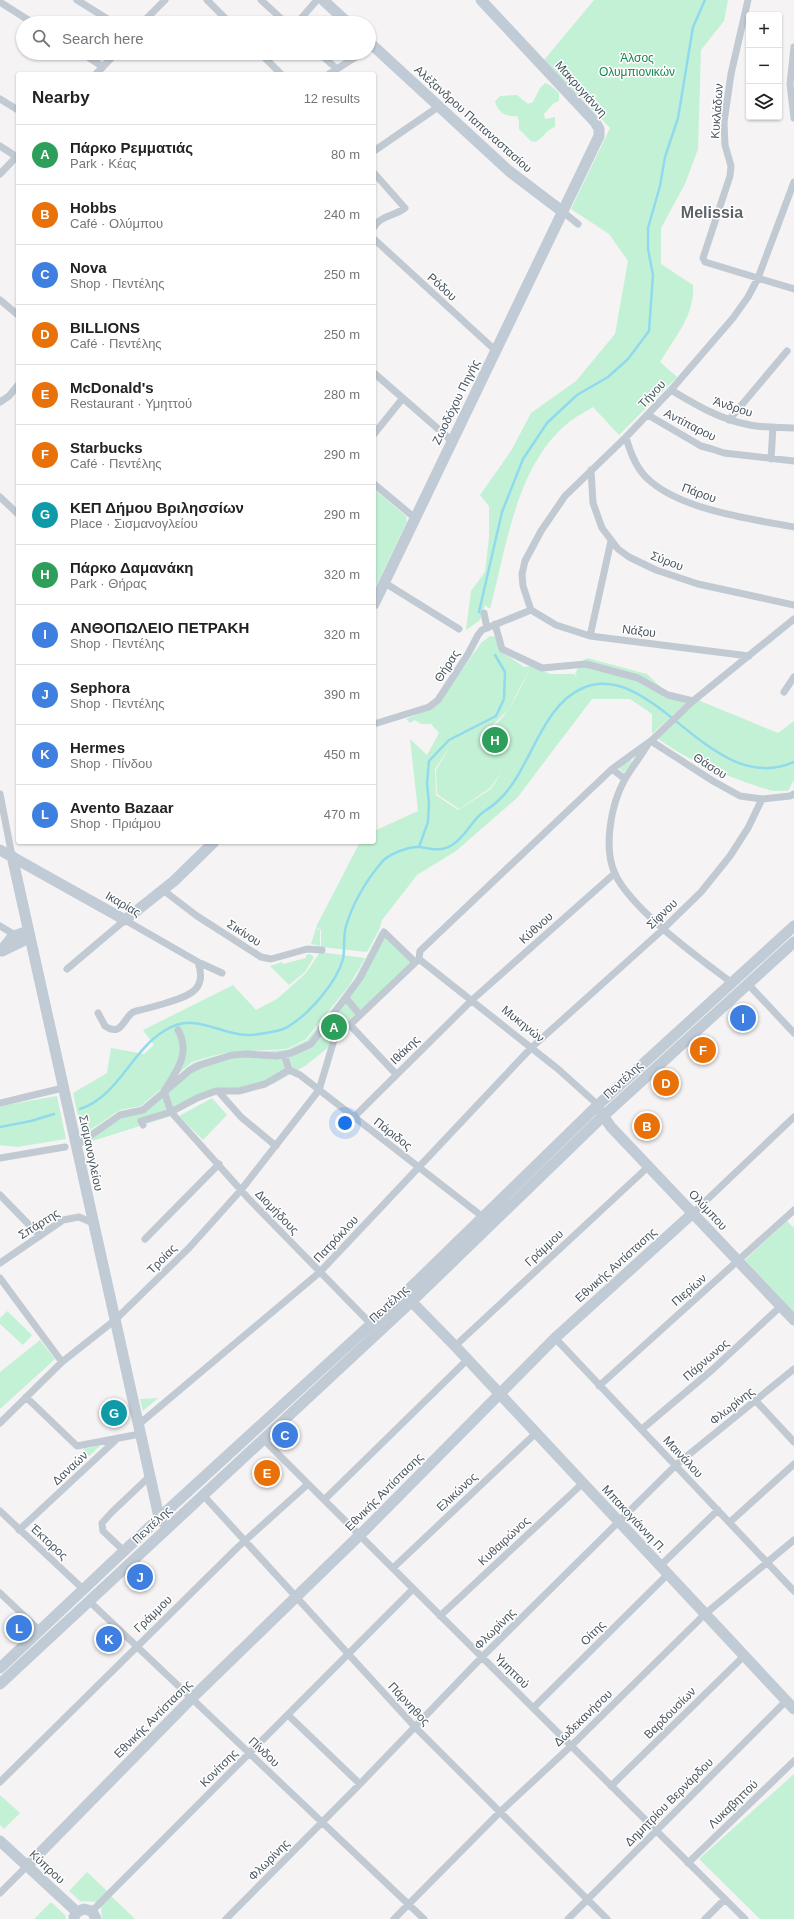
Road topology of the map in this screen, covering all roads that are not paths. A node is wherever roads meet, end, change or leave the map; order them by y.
1 (77, 0) edge
2 (165, 0) edge
3 (207, 0) edge
4 (261, 0) edge
5 (317, 0) edge
6 (323, 0) edge
7 (480, 0) edge
8 (748, 0) edge
9 (0, 2) edge
10 (22, 16) edge
11 (103, 16) edge
12 (149, 16) edge
13 (223, 16) edge
14 (278, 16) edge
15 (303, 16) edge
16 (340, 16) edge
17 (794, 48) edge
18 (376, 50) edge
19 (92, 60) edge
20 (110, 60) edge
21 (267, 60) edge
22 (327, 60) edge
23 (351, 60) edge
24 (103, 67) junction
25 (337, 69) junction
26 (98, 72) edge
27 (279, 72) edge
28 (332, 72) edge
29 (0, 99) edge
30 (438, 106) junction
31 (16, 109) edge
32 (794, 118) edge
33 (0, 146) edge
34 (376, 150) edge
35 (16, 155) edge
36 (16, 157) edge
37 (0, 174) edge
38 (376, 175) edge
39 (794, 182) edge
40 (562, 212) junction
41 (376, 224) edge
42 (578, 224) dead end
43 (376, 241) edge
44 (758, 278) junction
45 (794, 289) edge
46 (0, 300) edge
47 (16, 313) edge
48 (495, 350) junction
49 (787, 351) dead end
50 (376, 376) edge
51 (16, 388) edge
52 (671, 390) junction
53 (403, 398) junction
54 (0, 402) edge
55 (648, 414) junction
56 (729, 420) junction
57 (773, 427) junction
58 (794, 428) edge
59 (376, 432) edge
60 (626, 437) junction
61 (452, 441) junction
62 (771, 459) junction
63 (794, 461) edge
64 (591, 470) junction
65 (376, 486) edge
66 (0, 497) edge
67 (16, 512) edge
68 (415, 518) junction
69 (794, 527) edge
70 (611, 541) junction
71 (385, 582) junction
72 (376, 600) edge
73 (794, 605) edge
74 (531, 610) junction
75 (484, 613) dead end
76 (794, 619) edge
77 (495, 624) junction
78 (487, 628) junction
79 (459, 629) dead end
80 (590, 636) junction
81 (749, 656) junction
82 (794, 677) edge
83 (784, 692) dead end
84 (693, 702) junction
85 (376, 723) edge
86 (651, 740) junction
87 (612, 769) junction
88 (625, 779) junction
89 (0, 794) edge
90 (793, 796) edge
91 (762, 799) junction
92 (212, 844) edge
93 (0, 850) edge
94 (12, 856) junction
95 (615, 873) junction
96 (163, 890) junction
97 (125, 920) junction
98 (0, 926) edge
99 (794, 926) edge
100 (663, 928) junction
101 (15, 935) junction
102 (28, 935) junction
103 (794, 942) edge
104 (4, 950) edge
105 (322, 950) dead end
106 (34, 958) junction
107 (417, 960) junction
108 (198, 962) junction
109 (66, 969) dead end
110 (222, 973) dead end
111 (732, 983) junction
112 (748, 984) junction
113 (346, 998) junction
114 (472, 1000) junction
115 (98, 1013) dead end
116 (360, 1015) junction
117 (350, 1024) junction
118 (321, 1028) junction
119 (178, 1030) dead end
120 (794, 1033) edge
121 (334, 1040) junction
122 (531, 1048) junction
123 (284, 1054) junction
124 (289, 1070) junction
125 (396, 1074) junction
126 (321, 1082) junction
127 (313, 1085) junction
128 (63, 1088) junction
129 (319, 1090) junction
130 (164, 1091) junction
131 (218, 1091) junction
132 (0, 1103) edge
133 (598, 1105) junction
134 (171, 1112) junction
135 (354, 1117) junction
136 (603, 1117) junction
137 (794, 1117) edge
138 (143, 1125) dead end
139 (276, 1146) junction
140 (71, 1147) junction
141 (2, 1156) edge
142 (218, 1164) junction
143 (418, 1166) junction
144 (648, 1166) junction
145 (241, 1190) junction
146 (0, 1195) edge
147 (794, 1210) edge
148 (693, 1213) junction
149 (482, 1218) junction
150 (93, 1223) junction
151 (40, 1236) junction
152 (145, 1239) dead end
153 (739, 1261) junction
154 (0, 1263) edge
155 (320, 1272) junction
156 (0, 1278) edge
157 (410, 1298) junction
158 (781, 1306) junction
159 (115, 1320) junction
160 (794, 1320) edge
161 (371, 1324) junction
162 (555, 1338) junction
163 (455, 1346) junction
164 (468, 1360) junction
165 (62, 1362) junction
166 (794, 1369) edge
167 (599, 1386) junction
168 (501, 1395) junction
169 (26, 1397) junction
170 (756, 1401) junction
171 (0, 1422) edge
172 (642, 1429) junction
173 (139, 1430) junction
174 (536, 1433) junction
175 (118, 1438) junction
176 (263, 1439) junction
177 (794, 1442) edge
178 (794, 1464) edge
179 (676, 1465) junction
180 (150, 1476) junction
181 (583, 1483) junction
182 (308, 1484) junction
183 (203, 1495) junction
184 (324, 1500) junction
185 (718, 1510) junction
186 (0, 1511) edge
187 (159, 1518) junction
188 (619, 1521) junction
189 (730, 1522) junction
190 (167, 1528) junction
191 (19, 1530) junction
192 (360, 1536) junction
193 (794, 1540) edge
194 (244, 1541) junction
195 (124, 1551) junction
196 (768, 1563) junction
197 (393, 1568) junction
198 (664, 1570) junction
199 (83, 1589) junction
200 (413, 1589) junction
201 (794, 1591) edge
202 (0, 1593) edge
203 (296, 1596) junction
204 (89, 1601) junction
205 (705, 1614) junction
206 (440, 1616) junction
207 (39, 1630) junction
208 (136, 1646) junction
209 (348, 1654) junction
210 (744, 1656) junction
211 (482, 1657) junction
212 (0, 1668) edge
213 (0, 1684) edge
214 (192, 1698) junction
215 (786, 1701) junction
216 (533, 1708) junction
217 (794, 1709) edge
218 (288, 1715) junction
219 (415, 1727) junction
220 (571, 1746) junction
221 (249, 1753) junction
222 (794, 1761) edge
223 (0, 1782) edge
224 (360, 1784) junction
225 (612, 1786) junction
226 (500, 1812) junction
227 (322, 1822) junction
228 (656, 1831) junction
229 (0, 1841) edge
230 (688, 1863) junction
231 (27, 1866) junction
232 (0, 1893) edge
233 (588, 1899) junction
234 (725, 1899) junction
235 (408, 1904) junction
236 (94, 1915) edge
237 (75, 1916) edge
238 (226, 1919) edge
239 (394, 1919) edge
240 (424, 1919) edge
241 (568, 1919) edge
242 (607, 1919) edge
243 (705, 1919) edge
244 (744, 1919) edge

1 - 11 street
2 - 12 street
3 - 13 street
4 - 14 street
5 - 15 street
6 - 16 street
7 - 40 street, Μακρυγιάννη
8 - 44 street, Κυκλάδων
9 - 10 street
17 - 32 street
18 - 30 street, Αλέξανδρου Παπαναστασίου
19 - 24 street
20 - 24 street
21 - 27 street
22 - 25 street
23 - 25 street
24 - 26 street
25 - 28 street
29 - 31 street
30 - 34 street
30 - 40 street, Αλέξανδρου Παπαναστασίου
33 - 35 street
36 - 37 street
38 - 41 street
39 - 44 street, Τήνου
40 - 42 street
40 - 48 street, Ζωοδόχου Πηγής
43 - 48 street, Ρόδου
44 - 45 street, Κυκλάδων
44 - 52 street, Τήνου
46 - 47 street
48 - 61 street, Ζωοδόχου Πηγής
49 - 56 street
50 - 53 street
51 - 54 street
52 - 55 street, Τήνου
52 - 56 street, Άνδρου
53 - 59 street
53 - 61 street
55 - 60 street, Τήνου
55 - 62 street, Αντίπαρου
56 - 57 street, Άνδρου
57 - 58 street, Άνδρου
57 - 62 street
60 - 64 street, Τήνου
60 - 69 street, Πάρου
61 - 68 street, Ζωοδόχου Πηγής
62 - 63 street, Αντίπαρου
64 - 70 street, Σύρου
64 - 74 street, Τήνου
65 - 68 street
66 - 67 street
68 - 71 street, Ζωοδόχου Πηγής
70 - 73 street, Σύρου
70 - 80 street
71 - 72 street, Ζωοδόχου Πηγής
71 - 79 street
74 - 77 street, Θήρας
74 - 80 street, Νάξου
75 - 78 street
76 - 81 street
77 - 78 street, Θήρας
77 - 84 street
78 - 85 street, Θήρας
80 - 81 street, Νάξου
81 - 84 street
82 - 83 street
84 - 86 street
86 - 87 street
86 - 88 street
86 - 91 street, Θάσου
87 - 88 street
87 - 107 street
88 - 95 street
89 - 94 street, Σισμανογλείου
90 - 91 street
91 - 100 street, Σίφνου
92 - 96 street
93 - 94 street, Ικαρίας
94 - 97 street, Ικαρίας
94 - 102 street, Σισμανογλείου
95 - 100 street
95 - 114 street, Κύθνου
96 - 97 street
96 - 105 street, Σικίνου
97 - 108 street, Ικαρίας
97 - 109 street
98 - 101 street
99 - 111 street, Πεντέλης
100 - 111 street
100 - 122 street, Σίφνου
101 - 102 street
101 - 104 street
102 - 104 street
102 - 106 street, Σισμανογλείου
103 - 112 street, Πεντέλης
104 - 106 street
106 - 128 street, Σισμανογλείου
107 - 113 street, Μυκηνών
107 - 114 street, Μυκηνών
107 - 116 street
108 - 110 street, Ικαρίας
108 - 115 street
111 - 133 street, Πεντέλης
112 - 120 street
112 - 136 street, Πεντέλης
113 - 116 street
113 - 118 street
114 - 122 street, Μυκηνών
114 - 125 street, Ιθάκης
116 - 117 street
117 - 121 street
117 - 125 street
118 - 121 street
118 - 123 street
119 - 130 street
121 - 126 street
122 - 133 street, Μυκηνών
122 - 143 street, Πατρόκλου
123 - 124 street
123 - 130 street
124 - 127 street, Πάριδος
124 - 131 street
125 - 135 street, Ιθάκης
126 - 127 street
126 - 129 street
127 - 129 street, Πάριδος
128 - 132 street
128 - 140 street, Σισμανογλείου
129 - 135 street, Πάριδος
129 - 139 street, Τροίας
130 - 134 street
130 - 140 street
131 - 134 street
131 - 139 street
133 - 136 street, Μυκηνών
133 - 149 street, Πεντέλης
134 - 138 street
134 - 142 street, Διομήδους
135 - 143 street, Πάριδος
136 - 144 street, Ολύμπου
136 - 157 street, Πεντέλης
137 - 148 street, Εθνικής Αντίστασης
139 - 145 street, Τροίας
140 - 141 street
140 - 150 street, Σισμανογλείου
142 - 145 street, Διομήδους
142 - 152 street
143 - 149 street, Πάριδος
143 - 155 street, Πατρόκλου
144 - 148 street, Ολύμπου
144 - 163 street, Γράμμου
145 - 155 street, Διομήδους
145 - 159 street, Τροίας
146 - 151 street
147 - 153 street, Πιερίων
148 - 153 street, Ολύμπου
148 - 162 street, Εθνικής Αντίστασης
149 - 157 street, Πεντέλης
150 - 151 street, Σπάρτης
150 - 159 street, Σισμανογλείου
151 - 154 street, Σπάρτης
153 - 158 street, Ολύμπου
153 - 167 street, Πιερίων
155 - 161 street, Διομήδους
155 - 173 street, Πατρόκλου
156 - 165 street
157 - 161 street, Πεντέλης
157 - 163 street, Μπακογιάννη Π.
157 - 176 street, Πεντέλης
158 - 160 street, Ολύμπου
158 - 172 street, Πάρνωνος
159 - 165 street, Τροίας
159 - 173 street, Σισμανογλείου
161 - 187 street, Πεντέλης
162 - 167 street, Μαινάλου
162 - 168 street, Εθνικής Αντίστασης
163 - 164 street, Μπακογιάννη Π.
164 - 168 street, Μπακογιάννη Π.
164 - 184 street
165 - 169 street, Τροίας
166 - 170 street, Φλωρίνης
167 - 172 street, Μαινάλου
168 - 174 street, Μπακογιάννη Π.
168 - 192 street, Εθνικής Αντίστασης
169 - 171 street, Τροίας
169 - 175 street
170 - 177 street
170 - 179 street, Φλωρίνης
172 - 179 street, Μαινάλου
173 - 175 street
173 - 180 street, Σισμανογλείου
174 - 181 street, Μπακογιάννη Π.
174 - 197 street, Ελικώνος
175 - 191 street, Δαναών
176 - 182 street, Υμηττού
176 - 183 street, Πεντέλης
178 - 189 street
179 - 185 street, Μαινάλου
179 - 188 street, Φλωρίνης
180 - 187 street, Σισμανογλείου
180 - 195 street
181 - 188 street, Μπακογιάννη Π.
181 - 206 street, Κυθαιρώνος
182 - 184 street, Υμηττού
182 - 194 street, Γράμμου
183 - 190 street, Πεντέλης
183 - 194 street, Πάρνηθος
184 - 192 street, Υμηττού
185 - 189 street, Μαινάλου
185 - 198 street, Οίτης
186 - 191 street, Έκτορος
187 - 190 street
187 - 195 street, Πεντέλης
188 - 198 street, Μπακογιάννη Π.
188 - 211 street, Φλωρίνης
189 - 196 street, Μαινάλου
190 - 204 street, Πεντέλης
191 - 199 street, Έκτορος
192 - 197 street, Υμηττού
192 - 203 street, Εθνικής Αντίστασης
193 - 196 street, Δωδεκανήσου
194 - 203 street, Πάρνηθος
194 - 208 street, Γράμμου
195 - 199 street, Πεντέλης
196 - 201 street, Μαινάλου
196 - 205 street, Δωδεκανήσου
197 - 200 street, Υμηττού
198 - 205 street, Μπακογιάννη Π.
198 - 216 street, Οίτης
199 - 207 street, Πεντέλης
200 - 206 street, Υμηττού
200 - 209 street, Κονίτσης
202 - 207 street
203 - 209 street, Πάρνηθος
203 - 214 street, Εθνικής Αντίστασης
204 - 208 street, Πίνδου
204 - 213 street, Πεντέλης
205 - 210 street, Μπακογιάννη Π.
205 - 220 street, Δωδεκανήσου
206 - 211 street, Υμηττού
207 - 212 street, Πεντέλης
208 - 214 street, Πίνδου
208 - 223 street, Γράμμου
209 - 218 street, Κονίτσης
209 - 219 street, Πάρνηθος
210 - 215 street, Μπακογιάννη Π.
210 - 225 street, Βαρδουσίων
211 - 216 street, Υμηττού
211 - 219 street, Φλωρίνης
214 - 221 street, Πίνδου
214 - 231 street, Εθνικής Αντίστασης
215 - 217 street, Μπακογιάννη Π.
215 - 228 street, Δημητρίου Βερνάρδου
216 - 220 street, Υμηττού
218 - 221 street, Κονίτσης
218 - 224 street
219 - 224 street, Φλωρίνης
219 - 226 street, Πάρνηθος
220 - 225 street, Υμηττού
220 - 226 street, Δωδεκανήσου
221 - 227 street, Πίνδου
221 - 236 street, Κονίτσης
222 - 230 street, Λυκαβηττού
224 - 227 street, Φλωρίνης
225 - 228 street, Υμηττού
226 - 233 street, Πάρνηθος
226 - 235 street, Δωδεκανήσου
227 - 235 street, Πίνδου
227 - 238 street, Φλωρίνης
228 - 230 street, Υμηττού
228 - 233 street, Δημητρίου Βερνάρδου
229 - 231 street, Κύπρου
230 - 234 street, Υμηττού
231 - 232 street, Εθνικής Αντίστασης
231 - 237 street, Κύπρου
233 - 241 street, Δημητρίου Βερνάρδου
233 - 242 street, Πάρνηθος
234 - 243 street
234 - 244 street, Υμηττού
235 - 239 street, Δωδεκανήσου
235 - 240 street, Πίνδου
236 - 237 street

